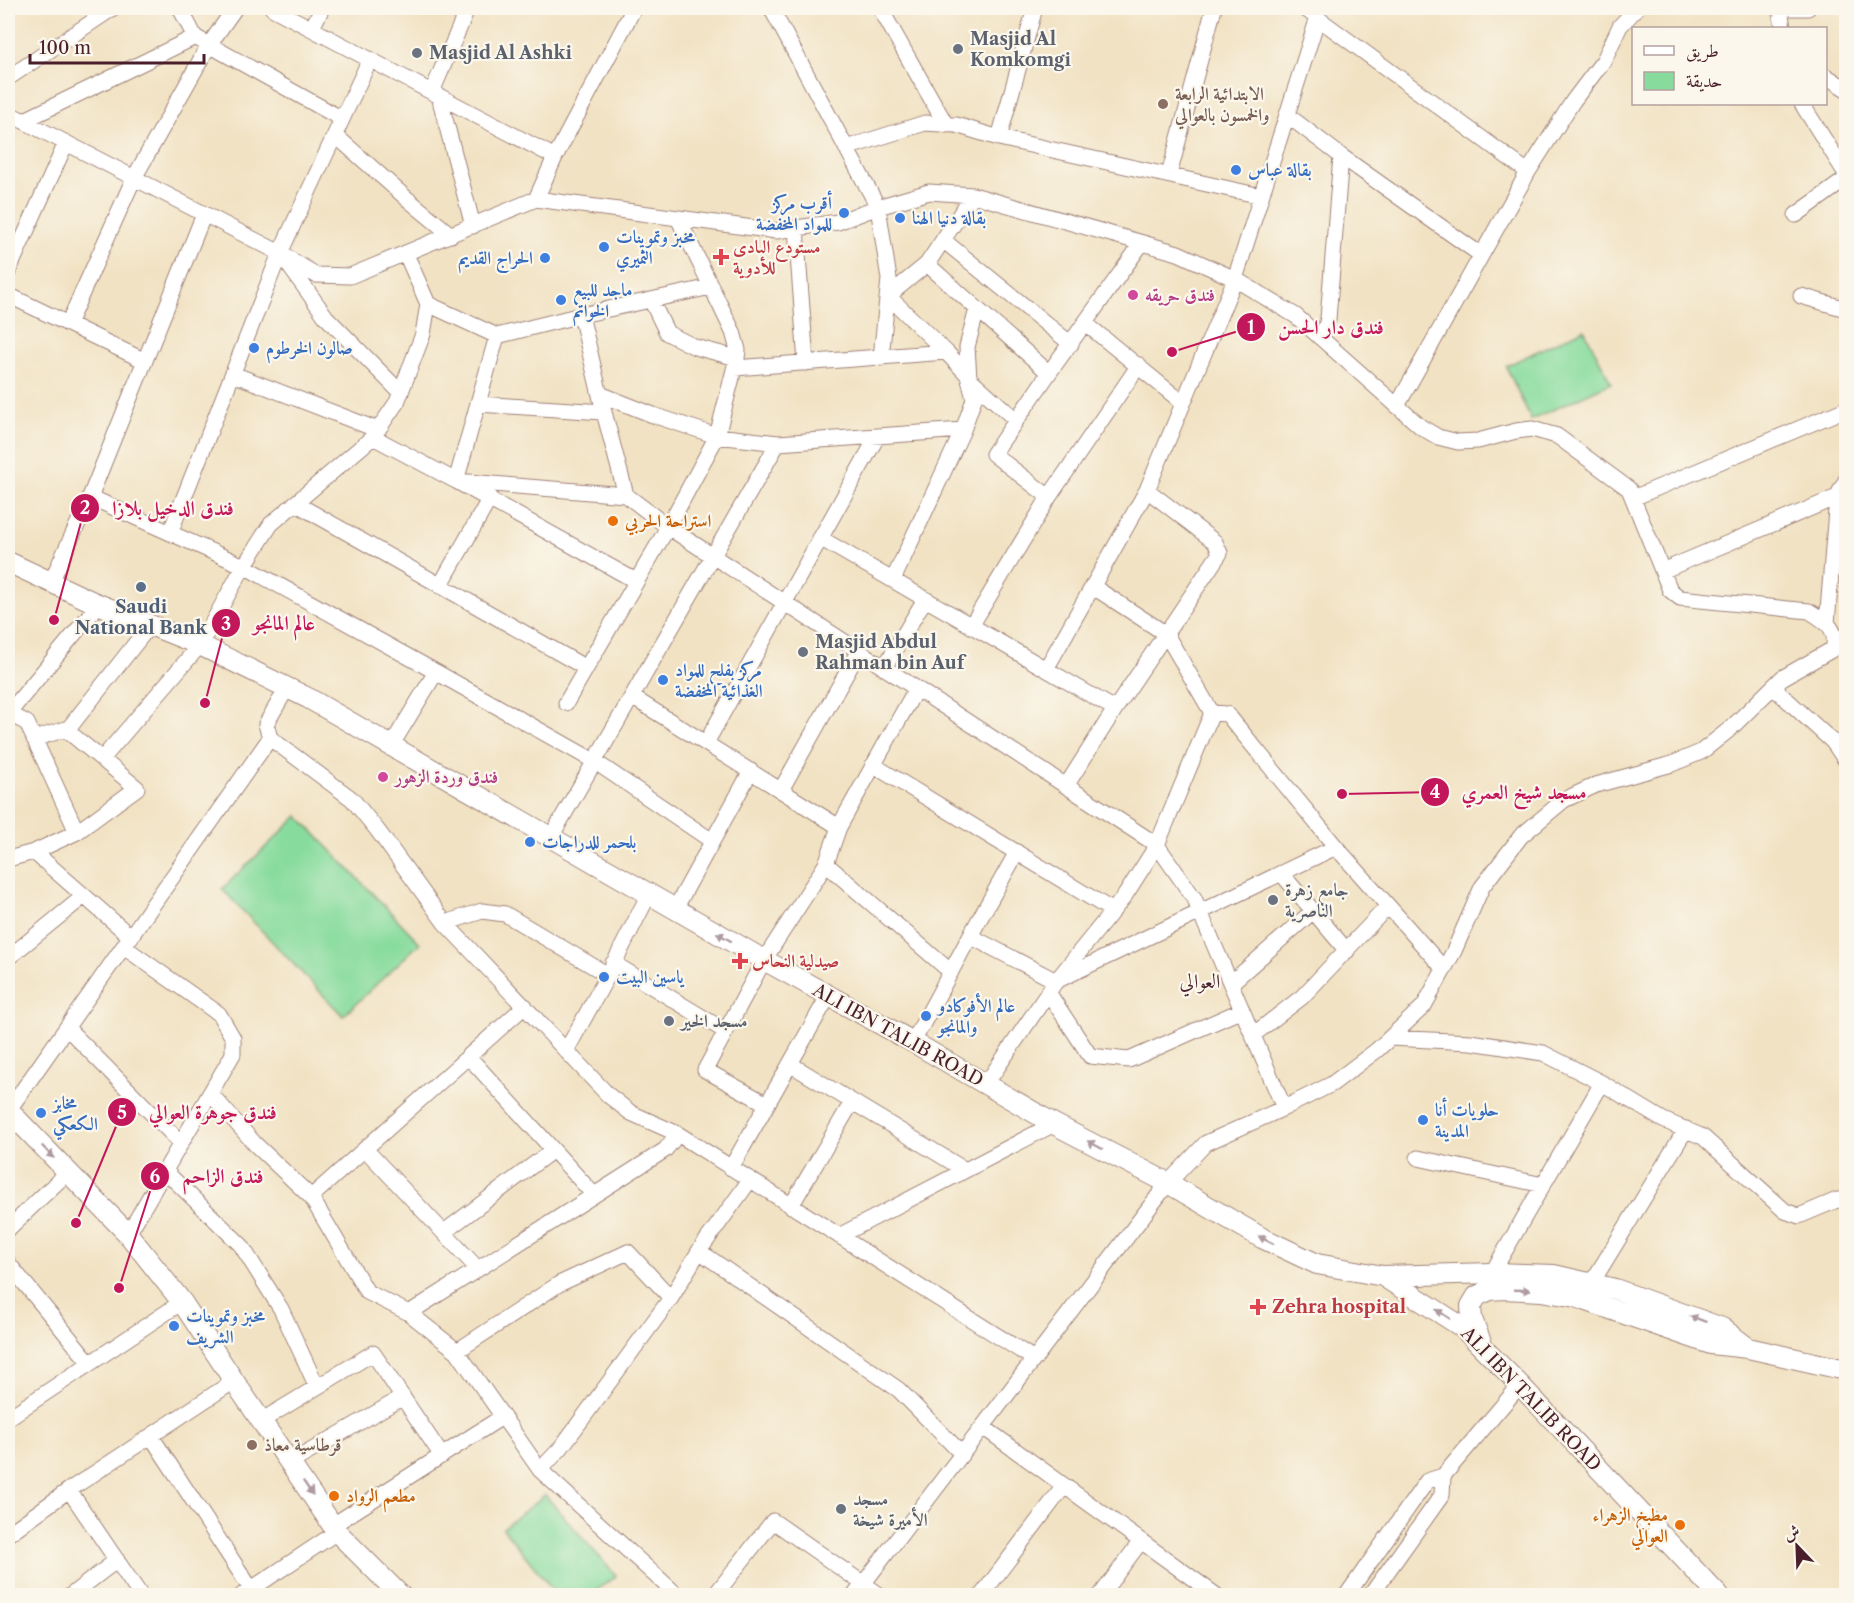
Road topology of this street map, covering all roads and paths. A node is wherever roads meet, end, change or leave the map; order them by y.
1 (113, 8) edge
2 (180, 8) edge
3 (235, 8) edge
4 (272, 8) edge
5 (322, 8) edge
6 (459, 8) edge
7 (634, 8) edge
8 (771, 8) edge
9 (880, 8) edge
10 (1035, 8) edge
11 (1214, 8) edge
12 (1304, 8) edge
13 (1637, 8) edge
14 (1778, 8) edge
15 (1808, 8) edge
16 (1318, 17) junction
17 (1783, 27) edge
18 (312, 28) junction
19 (195, 37) junction
20 (209, 45) junction
21 (370, 59) junction
22 (1827, 77) edge
23 (8, 78) edge
24 (1846, 89) edge
25 (436, 94) junction
26 (1803, 105) edge
27 (8, 113) edge
28 (1287, 115) junction
29 (342, 119) junction
30 (23, 121) junction
31 (946, 125) junction
32 (335, 135) junction
33 (999, 138) junction
34 (66, 143) junction
35 (846, 148) junction
36 (1341, 156) junction
37 (555, 157) junction
38 (1528, 172) junction
39 (1846, 174) edge
40 (1169, 175) junction
41 (134, 178) junction
42 (1846, 179) edge
43 (973, 195) junction
44 (1261, 196) junction
45 (536, 199) junction
46 (878, 207) junction
47 (204, 214) junction
48 (1796, 215) dead end
49 (678, 218) junction
50 (473, 226) junction
51 (796, 228) junction
52 (451, 235) junction
53 (943, 240) junction
54 (1142, 243) junction
55 (280, 254) junction
56 (406, 254) junction
57 (1481, 255) junction
58 (927, 264) junction
59 (8, 272) edge
60 (1235, 279) junction
61 (711, 287) junction
62 (8, 295) edge
63 (888, 296) junction
64 (1801, 296) dead end
65 (651, 300) junction
66 (428, 304) junction
67 (978, 309) junction
68 (1846, 309) edge
69 (581, 315) junction
70 (1086, 323) junction
71 (68, 324) junction
72 (497, 336) junction
73 (1322, 339) junction
74 (1071, 344) junction
75 (946, 352) junction
76 (881, 358) junction
77 (145, 361) junction
78 (736, 363) junction
79 (806, 363) junction
80 (1139, 365) junction
81 (1049, 372) junction
82 (233, 374) junction
83 (969, 378) junction
84 (400, 393) junction
85 (600, 394) junction
86 (1184, 403) junction
87 (478, 404) junction
88 (1397, 406) junction
89 (1846, 409) edge
90 (604, 412) junction
91 (1016, 420) junction
92 (963, 430) junction
93 (376, 434) junction
94 (717, 436) junction
95 (877, 437) junction
96 (778, 443) junction
97 (1846, 480) edge
98 (456, 481) junction
99 (1147, 490) junction
100 (626, 495) junction
101 (90, 497) junction
102 (1048, 497) junction
103 (1837, 497) junction
104 (490, 498) junction
105 (1633, 498) junction
106 (295, 503) junction
107 (668, 527) junction
108 (170, 533) junction
109 (820, 538) junction
110 (713, 556) junction
111 (8, 562) edge
112 (244, 566) junction
113 (1662, 572) junction
114 (893, 580) junction
115 (636, 581) junction
116 (51, 582) junction
117 (440, 586) junction
118 (1092, 586) junction
119 (925, 599) junction
120 (784, 602) junction
121 (99, 604) junction
122 (1827, 624) junction
123 (150, 625) junction
124 (971, 626) junction
125 (1166, 634) junction
126 (1841, 642) edge
127 (200, 645) junction
128 (859, 651) junction
129 (586, 668) junction
130 (884, 668) junction
131 (1046, 669) junction
132 (436, 672) junction
133 (1773, 687) junction
134 (287, 688) junction
135 (916, 689) junction
136 (632, 697) junction
137 (566, 703) dead end
138 (1115, 709) junction
139 (8, 713) edge
140 (1212, 713) junction
141 (65, 729) junction
142 (270, 738) junction
143 (34, 740) junction
144 (706, 743) junction
145 (391, 746) junction
146 (102, 759) junction
147 (1846, 761) edge
148 (594, 762) junction
149 (873, 765) junction
150 (751, 771) junction
151 (1066, 786) junction
152 (781, 790) junction
153 (839, 826) junction
154 (77, 832) junction
155 (551, 837) junction
156 (712, 841) junction
157 (1157, 845) junction
158 (1336, 847) junction
159 (34, 852) junction
160 (1017, 852) junction
161 (8, 859) edge
162 (826, 864) junction
163 (1281, 873) junction
164 (649, 894) junction
165 (84, 896) junction
166 (1388, 906) junction
167 (675, 909) junction
168 (1113, 911) junction
169 (1313, 911) junction
170 (1200, 912) junction
171 (445, 923) junction
172 (970, 936) junction
173 (127, 942) junction
174 (1347, 951) junction
175 (8, 958) edge
176 (764, 960) junction
177 (611, 969) junction
178 (1444, 969) junction
179 (951, 972) junction
180 (1231, 983) junction
181 (1052, 987) junction
182 (829, 995) junction
183 (525, 1006) junction
184 (1242, 1010) junction
185 (67, 1028) junction
186 (725, 1031) junction
187 (1253, 1035) junction
188 (1390, 1038) junction
189 (913, 1042) junction
190 (566, 1050) junction
191 (468, 1056) junction
192 (790, 1064) junction
193 (1602, 1083) junction
194 (986, 1084) junction
195 (210, 1093) junction
196 (852, 1102) junction
197 (767, 1104) junction
198 (1284, 1108) junction
199 (8, 1111) edge
200 (1054, 1124) junction
201 (1686, 1129) junction
202 (678, 1134) junction
203 (181, 1143) junction
204 (365, 1149) junction
205 (553, 1150) junction
206 (1418, 1158) dead end
207 (731, 1168) junction
208 (965, 1170) junction
209 (165, 1171) junction
210 (68, 1172) junction
211 (750, 1180) junction
212 (1168, 1183) junction
213 (1543, 1185) junction
214 (594, 1195) junction
215 (311, 1197) junction
216 (1846, 1201) edge
217 (791, 1206) junction
218 (8, 1229) edge
219 (444, 1232) junction
220 (128, 1234) junction
221 (839, 1236) junction
222 (699, 1251) junction
223 (8, 1263) edge
224 (478, 1269) junction
225 (1492, 1272) junction
226 (1383, 1276) junction
227 (1591, 1284) junction
228 (671, 1298) junction
229 (182, 1302) junction
230 (409, 1313) junction
231 (1483, 1347) junction
232 (1748, 1348) junction
233 (457, 1351) junction
234 (1034, 1359) junction
235 (90, 1364) junction
236 (1846, 1370) edge
237 (234, 1381) junction
238 (1520, 1385) junction
239 (317, 1387) junction
240 (403, 1397) junction
241 (502, 1417) junction
242 (8, 1418) edge
243 (261, 1421) junction
244 (983, 1427) junction
245 (151, 1436) junction
246 (962, 1454) junction
247 (442, 1456) junction
248 (290, 1463) junction
249 (540, 1470) junction
250 (1443, 1476) junction
251 (1064, 1486) junction
252 (69, 1490) junction
253 (335, 1528) junction
254 (8, 1534) edge
255 (1141, 1541) junction
256 (117, 1560) junction
257 (865, 1583) junction
258 (246, 1592) edge
259 (715, 1595) edge
260 (70, 1596) edge
261 (141, 1596) edge
262 (400, 1596) edge
263 (678, 1596) edge
264 (854, 1596) edge
265 (881, 1596) edge
266 (981, 1596) edge
267 (1100, 1596) edge
268 (1217, 1596) edge
269 (1346, 1596) edge
270 (1370, 1596) edge
271 (1719, 1596) edge

1 - 23 street
2 - 19 street
3 - 20 street
4 - 18 street
5 - 18 street
6 - 25 street
7 - 37 street
8 - 35 street
9 - 31 street
10 - 33 street
11 - 40 street
12 - 16 street
13 - 38 street
14 - 15 street
14 - 17 street
16 - 28 street
16 - 38 street
18 - 21 street
19 - 20 street
19 - 30 street
20 - 29 street
20 - 41 street
21 - 25 street
21 - 29 street
22 - 24 street
25 - 37 street
25 - 50 street
26 - 39 street
27 - 30 street
28 - 36 street
28 - 44 street
29 - 32 street
30 - 34 street
31 - 33 street
31 - 35 street
32 - 52 street
32 - 55 street
33 - 40 street
34 - 41 street
34 - 59 street
35 - 46 street
36 - 57 street
36 - 73 street
37 - 45 street
38 - 57 street
40 - 44 street
41 - 47 street
41 - 71 street
42 - 48 street
43 - 46 street
43 - 53 street
43 - 54 street
44 - 60 street
45 - 49 street
45 - 50 street
46 - 51 street
46 - 63 street
47 - 55 street
47 - 77 street
49 - 51 street
49 - 61 street
50 - 52 street
51 - 79 street
52 - 56 street
53 - 58 street
53 - 74 street
54 - 60 street
54 - 70 street
55 - 56 street
55 - 82 street
55 - 84 street
56 - 66 street
57 - 88 street
58 - 63 street
58 - 67 street
60 - 73 street
60 - 86 street
61 - 65 street
61 - 78 street
62 - 71 street
63 - 75 street
63 - 76 street
64 - 68 street
65 - 69 street
65 - 78 street
66 - 72 street
66 - 84 street
67 - 81 street
67 - 83 street
69 - 72 street
69 - 85 street
70 - 74 street
70 - 80 street
71 - 77 street
72 - 87 street
73 - 88 street
74 - 81 street
75 - 76 street
75 - 83 street
76 - 79 street
77 - 101 street
78 - 79 street
78 - 94 street
80 - 86 street
80 - 102 street
81 - 91 street
82 - 93 street
82 - 108 street
83 - 91 street
83 - 92 street
84 - 93 street
85 - 90 street
85 - 94 street
86 - 99 street
87 - 90 street
87 - 98 street
88 - 105 street
89 - 105 street
90 - 100 street
91 - 102 street
92 - 95 street
92 - 114 street
93 - 98 street
93 - 106 street
94 - 96 street
94 - 107 street
95 - 96 street
95 - 109 street
96 - 110 street
97 - 103 street
98 - 100 street
98 - 104 street
99 - 118 street
99 - 125 street
100 - 107 street
101 - 108 street
101 - 116 street
102 - 124 street
103 - 113 street
103 - 122 street
104 - 115 street
104 - 117 street
105 - 113 street
106 - 112 street
106 - 117 street
107 - 110 street
107 - 115 street
108 - 112 street
109 - 114 street
109 - 120 street
110 - 120 street
110 - 136 street
111 - 116 main road, ALI IBN TALIB ROAD
112 - 127 street
112 - 132 street
113 - 122 street
114 - 119 street
115 - 129 street
116 - 121 main road, ALI IBN TALIB ROAD
117 - 129 street
118 - 125 street
118 - 131 street
119 - 124 street
119 - 130 street
120 - 128 street
120 - 144 street
121 - 123 main road, ALI IBN TALIB ROAD
121 - 139 street
122 - 126 street
123 - 127 main road, ALI IBN TALIB ROAD
123 - 141 street
124 - 131 street
125 - 138 street
125 - 140 street
126 - 133 street
127 - 134 main road, ALI IBN TALIB ROAD
127 - 146 street
128 - 130 street
128 - 152 street
129 - 137 street
130 - 135 street
131 - 138 street
132 - 145 street
132 - 148 street
133 - 147 street
133 - 178 street
134 - 142 street
134 - 145 main road, ALI IBN TALIB ROAD
135 - 149 street
135 - 151 street
136 - 144 street
136 - 148 street
138 - 151 street
139 - 143 street
140 - 157 street
140 - 158 street
141 - 143 street
141 - 146 street
142 - 171 street
142 - 173 street
143 - 154 street
144 - 150 street
145 - 155 main road, ALI IBN TALIB ROAD
146 - 154 street
148 - 155 street
148 - 156 street
149 - 153 street
149 - 160 street
150 - 152 street
150 - 156 street
151 - 157 street
152 - 153 street
153 - 162 street
154 - 159 street
155 - 164 main road, ALI IBN TALIB ROAD
156 - 167 street
157 - 168 street
157 - 170 street
158 - 163 street
158 - 166 street
159 - 161 street
159 - 165 street
160 - 168 street
160 - 172 street
162 - 176 street
162 - 179 street
163 - 169 street
163 - 170 street
164 - 167 main road, ALI IBN TALIB ROAD
164 - 177 street
165 - 173 street
165 - 175 street
166 - 174 street
166 - 178 street
176 -> 167 main road, ALI IBN TALIB ROAD
168 - 181 street
169 - 174 street
169 - 180 street
170 - 180 street
170 - 181 street
171 - 177 street
171 - 183 street
172 - 179 street
172 - 181 street
173 - 185 street
173 - 195 street
174 - 187 street
176 - 182 main road, ALI IBN TALIB ROAD
176 - 186 street
177 - 186 street
177 - 190 street
178 - 188 street
179 - 189 street
180 - 184 street
181 - 184 street
181 - 194 street
182 - 189 main road, ALI IBN TALIB ROAD
182 - 192 street
183 - 190 street
183 - 191 street
184 - 187 street
185 - 199 street
185 - 203 street
186 - 197 street
187 - 198 street
188 - 193 street
188 - 198 street
189 - 194 main road, ALI IBN TALIB ROAD
190 - 202 street
191 - 204 street
191 - 205 street
192 - 196 street
192 - 197 street
193 - 201 street
193 - 213 street
194 - 200 main road, ALI IBN TALIB ROAD
195 - 203 street
195 - 215 street
196 - 208 street
196 - 217 street
197 - 207 street
198 - 212 street
199 -> 210 main road
200 - 208 street
212 -> 200 main road, ALI IBN TALIB ROAD
201 - 216 street
201 - 227 street
202 - 207 street
202 - 214 street
203 - 209 street
204 - 215 street
204 - 219 street
205 - 214 street
205 - 219 street
206 - 213 street
207 - 211 street
208 - 221 street
209 - 220 street
209 - 239 street
210 - 218 street
210 - 220 main road
211 - 217 street
211 - 222 street
226 -> 212 main road, ALI IBN TALIB ROAD
212 - 234 street
213 - 225 street
214 - 224 street
215 - 230 street
217 - 221 street
219 - 224 street
220 - 229 main road
221 - 234 street
222 - 228 street
222 - 246 street
223 - 235 street
224 - 230 street
225 - 226 main road
225 - 227 main road
231 -> 226 main road, ALI IBN TALIB ROAD
232 -> 227 main road
228 - 233 street
228 - 249 street
229 - 235 street
229 - 237 main road
230 - 233 street
231 -> 232 main road
231 - 238 main road, ALI IBN TALIB ROAD
232 - 236 main road
233 - 241 street
234 - 244 street
235 - 242 street
237 - 243 main road
237 - 245 street
238 - 250 street
238 - 271 main road, ALI IBN TALIB ROAD
239 - 240 street
239 - 243 street
240 - 247 street
240 - 248 street
241 - 247 street
241 - 249 street
243 - 248 main road
244 - 246 street
244 - 251 street
245 - 252 street
245 - 258 street
246 - 257 street
247 - 253 street
248 -> 253 main road
249 - 263 street
250 - 269 street
250 - 270 street
251 - 255 street
251 - 266 street
252 - 254 street
252 - 256 street
253 - 258 street
253 - 262 main road
255 - 267 street
255 - 268 street
256 - 260 street
256 - 261 street
257 - 259 street
257 - 264 street
257 - 265 street

